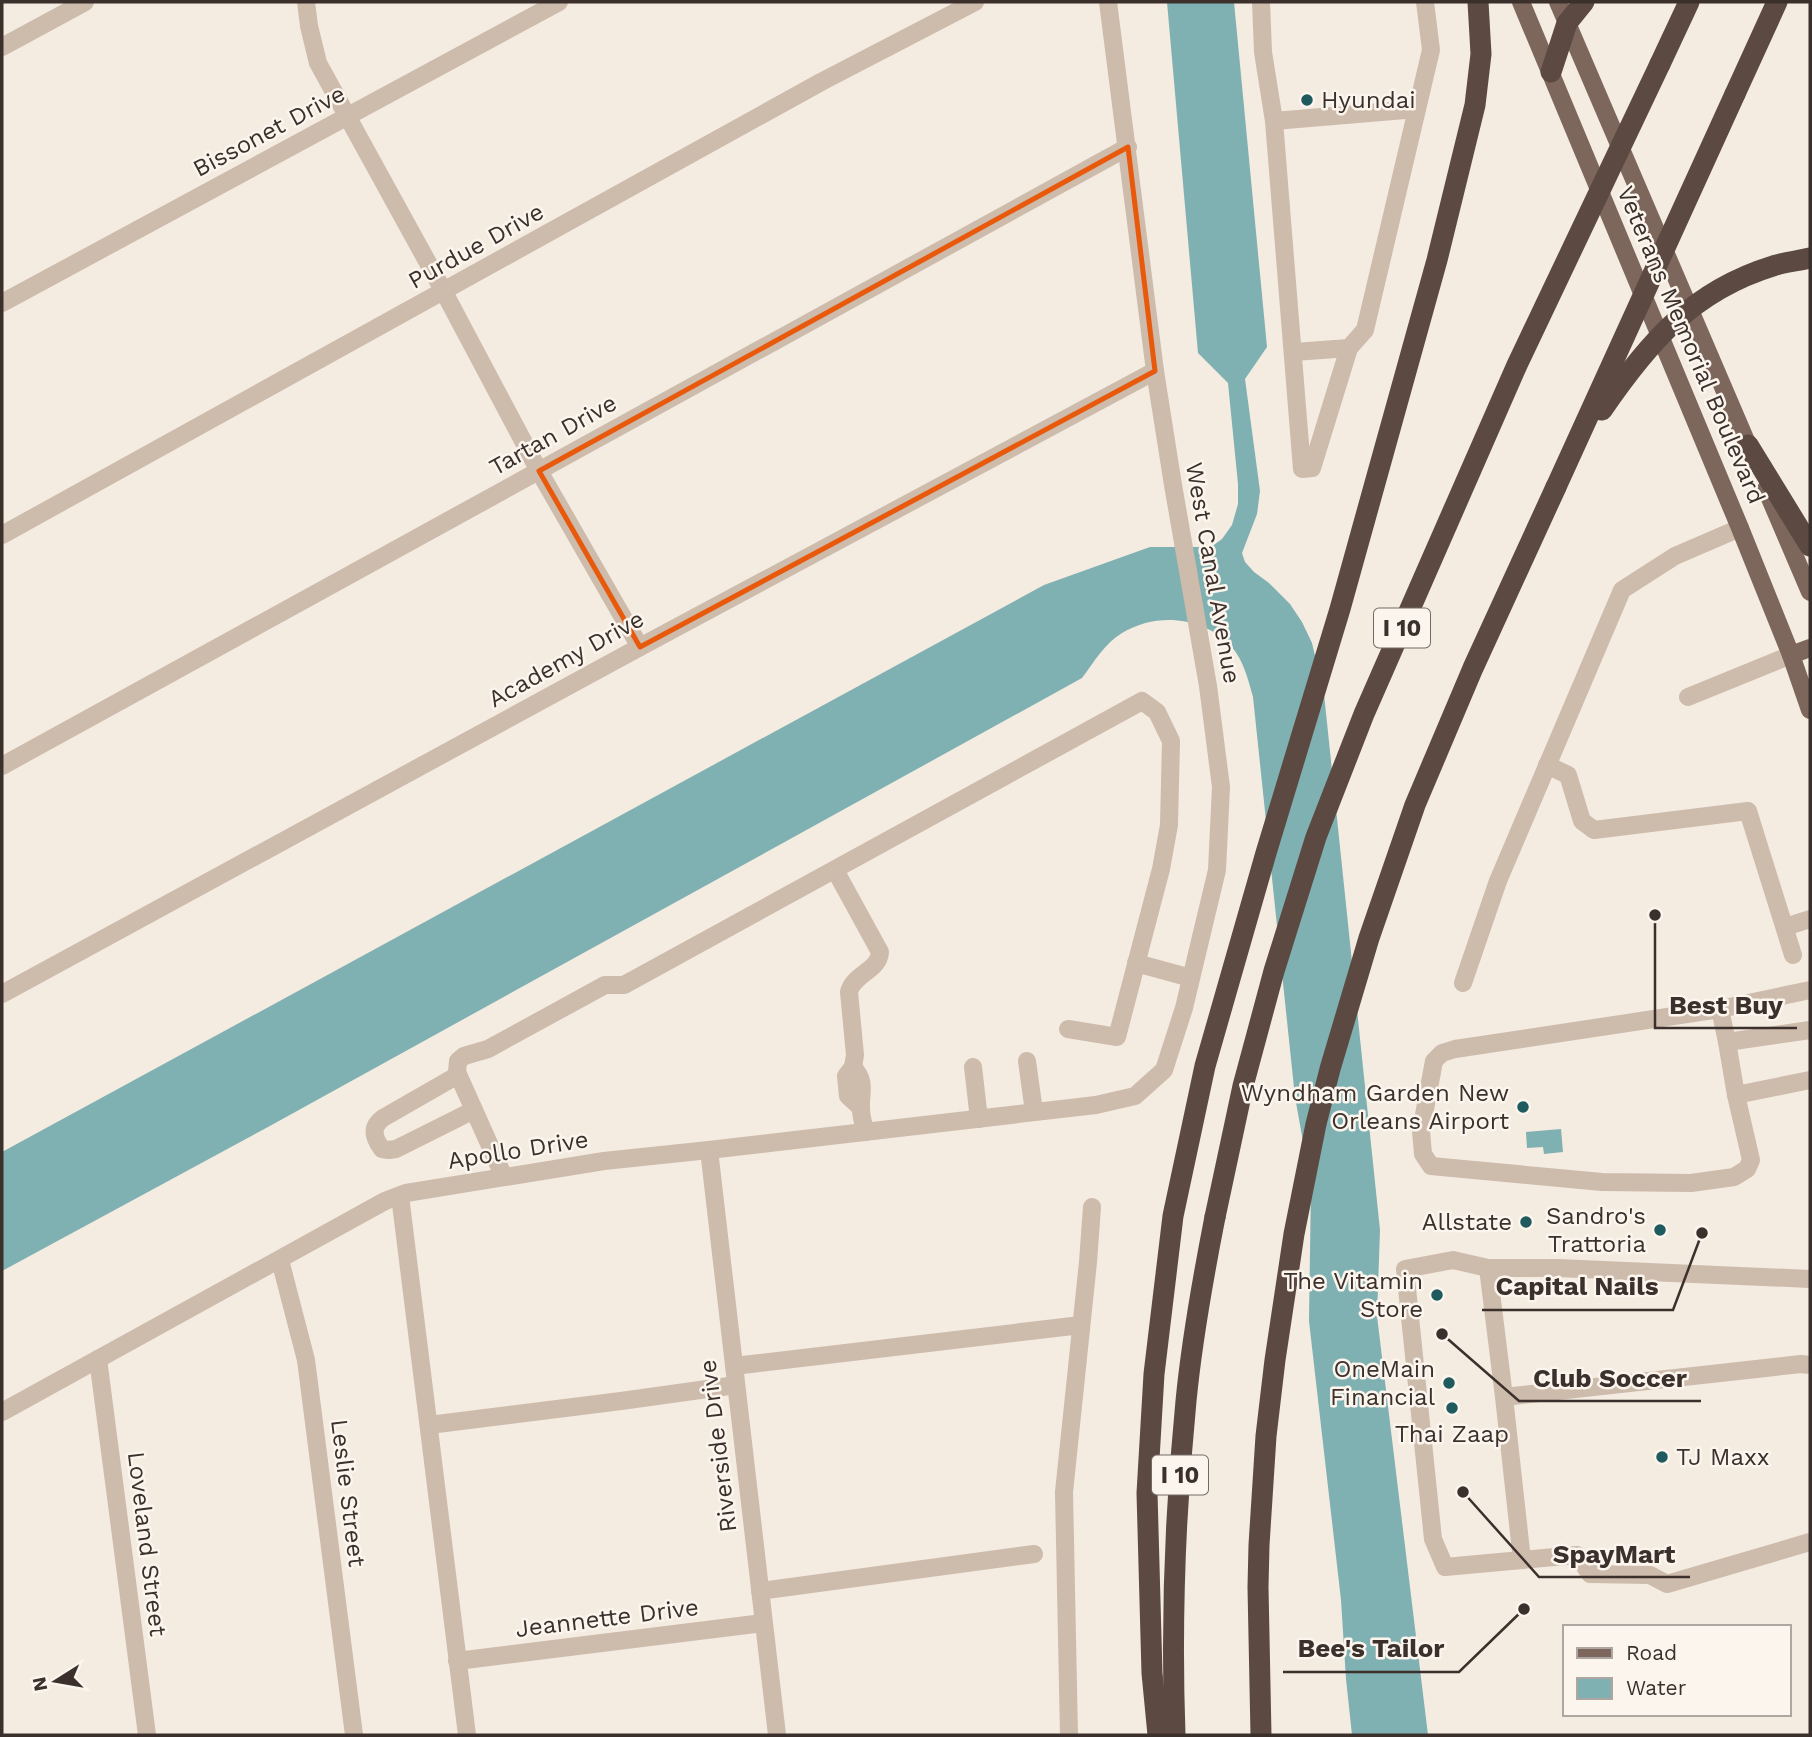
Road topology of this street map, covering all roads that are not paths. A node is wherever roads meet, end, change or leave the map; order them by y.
1 (85, 2) edge
2 (306, 2) edge
3 (559, 2) edge
4 (975, 2) edge
5 (1108, 2) edge
6 (1261, 2) edge
7 (1425, 2) edge
8 (1478, 2) edge
9 (1521, 2) edge
10 (1558, 2) edge
11 (1584, 2) edge
12 (1689, 2) edge
13 (1777, 2) edge
14 (1567, 23) junction
15 (2, 47) edge
16 (1551, 72) junction
17 (1417, 109) junction
18 (346, 117) junction
19 (1274, 121) junction
20 (1128, 147) junction
21 (1810, 258) edge
22 (444, 292) junction
23 (2, 303) edge
24 (1349, 348) junction
25 (1294, 352) junction
26 (1155, 371) junction
27 (1748, 445) junction
28 (539, 471) junction
29 (1556, 487) junction
30 (1740, 528) junction
31 (2, 535) edge
32 (1810, 546) edge
33 (1810, 592) edge
34 (640, 647) junction
35 (1810, 648) edge
36 (1791, 655) junction
37 (1688, 698) dead end
38 (1810, 710) edge
39 (1547, 765) junction
40 (2, 766) edge
41 (835, 870) junction
42 (1810, 919) edge
43 (1784, 927) junction
44 (1793, 955) dead end
45 (1136, 964) junction
46 (1191, 978) junction
47 (1463, 983) dead end
48 (1810, 990) edge
49 (2, 995) edge
50 (1720, 1009) junction
51 (1068, 1029) dead end
52 (1810, 1030) edge
53 (1727, 1042) junction
54 (1027, 1061) dead end
55 (973, 1068) dead end
56 (458, 1075) junction
57 (1810, 1080) edge
58 (1736, 1095) junction
59 (1096, 1105) joint
60 (474, 1110) junction
61 (1034, 1112) junction
62 (979, 1119) junction
63 (865, 1132) junction
64 (709, 1150) junction
65 (504, 1177) junction
66 (400, 1196) junction
67 (1092, 1207) dead end
68 (280, 1260) junction
69 (1488, 1268) junction
70 (1810, 1279) edge
71 (1081, 1325) junction
72 (98, 1359) junction
73 (1810, 1365) edge
74 (734, 1366) junction
75 (736, 1385) junction
76 (1504, 1397) junction
77 (2, 1412) edge
78 (429, 1425) junction
79 (1810, 1542) edge
80 (1034, 1554) dead end
81 (1522, 1560) junction
82 (760, 1591) junction
83 (763, 1623) junction
84 (457, 1661) junction
85 (147, 1735) edge
86 (354, 1735) edge
87 (467, 1735) edge
88 (777, 1735) edge
89 (1069, 1735) edge
90 (1158, 1735) edge
91 (1175, 1735) edge
92 (1261, 1735) edge

1 - 15 street
2 - 18 street
3 - 18 street, Bissonet Drive
4 - 22 street, Purdue Drive
5 - 20 street, West Canal Avenue
6 - 19 street
7 - 17 street
8 - 90 highway
9 - 16 main road, Veterans Memorial Boulevard
10 - 14 main road, Veterans Memorial Boulevard
11 - 14 highway
12 - 91 highway, I 10, bridge
13 - 29 highway, bridge
14 - 16 highway
14 - 27 main road, Veterans Memorial Boulevard
16 - 30 main road, Veterans Memorial Boulevard
17 - 19 street
17 - 24 street
18 - 22 street
18 - 23 street, Bissonet Drive
19 - 25 street
20 - 26 street, West Canal Avenue
20 - 28 street, Tartan Drive
21 - 29 highway, bridge
22 - 28 street
22 - 31 street, Purdue Drive
24 - 25 street
24 - 25 street
26 - 34 street, Academy Drive
26 - 46 street, West Canal Avenue
27 - 32 highway
27 - 33 main road, Veterans Memorial Boulevard
28 - 34 street
28 - 40 street, Tartan Drive
29 - 92 highway
30 - 36 main road, Veterans Memorial Boulevard
30 - 39 street
34 - 49 street, Academy Drive
35 - 36 main road
36 - 37 street
36 - 38 main road, Veterans Memorial Boulevard
39 - 43 street
39 - 47 street
41 - 45 street
41 - 56 street
41 - 63 street
42 - 43 street
43 - 44 street
45 - 46 street
45 - 51 street
46 - 59 street, West Canal Avenue
48 - 50 street
50 - 53 street
50 - 58 street
52 - 53 street
53 - 58 street
54 - 61 street
55 - 62 street
56 - 60 street
56 - 60 street
57 - 58 street
59 - 61 street, Apollo Drive
60 - 65 street
61 - 62 street, Apollo Drive
62 - 63 street, Apollo Drive
63 - 64 street, Apollo Drive
64 - 65 street, Apollo Drive
64 - 74 street, Riverside Drive
65 - 66 street, Apollo Drive
66 - 68 street, Apollo Drive
66 - 78 street
67 - 71 street
68 - 72 street, Apollo Drive
68 - 86 street, Leslie Street
69 - 70 street
69 - 76 street
69 - 81 street
71 - 74 street
71 - 89 street
72 - 77 street, Apollo Drive
72 - 85 street, Loveland Street
73 - 76 street
74 - 75 street, Riverside Drive
75 - 78 street
75 - 82 street, Riverside Drive
76 - 81 street
78 - 84 street
79 - 81 street
80 - 82 street
82 - 83 street, Riverside Drive
83 - 84 street, Jeannette Drive
83 - 88 street, Riverside Drive
84 - 87 street

